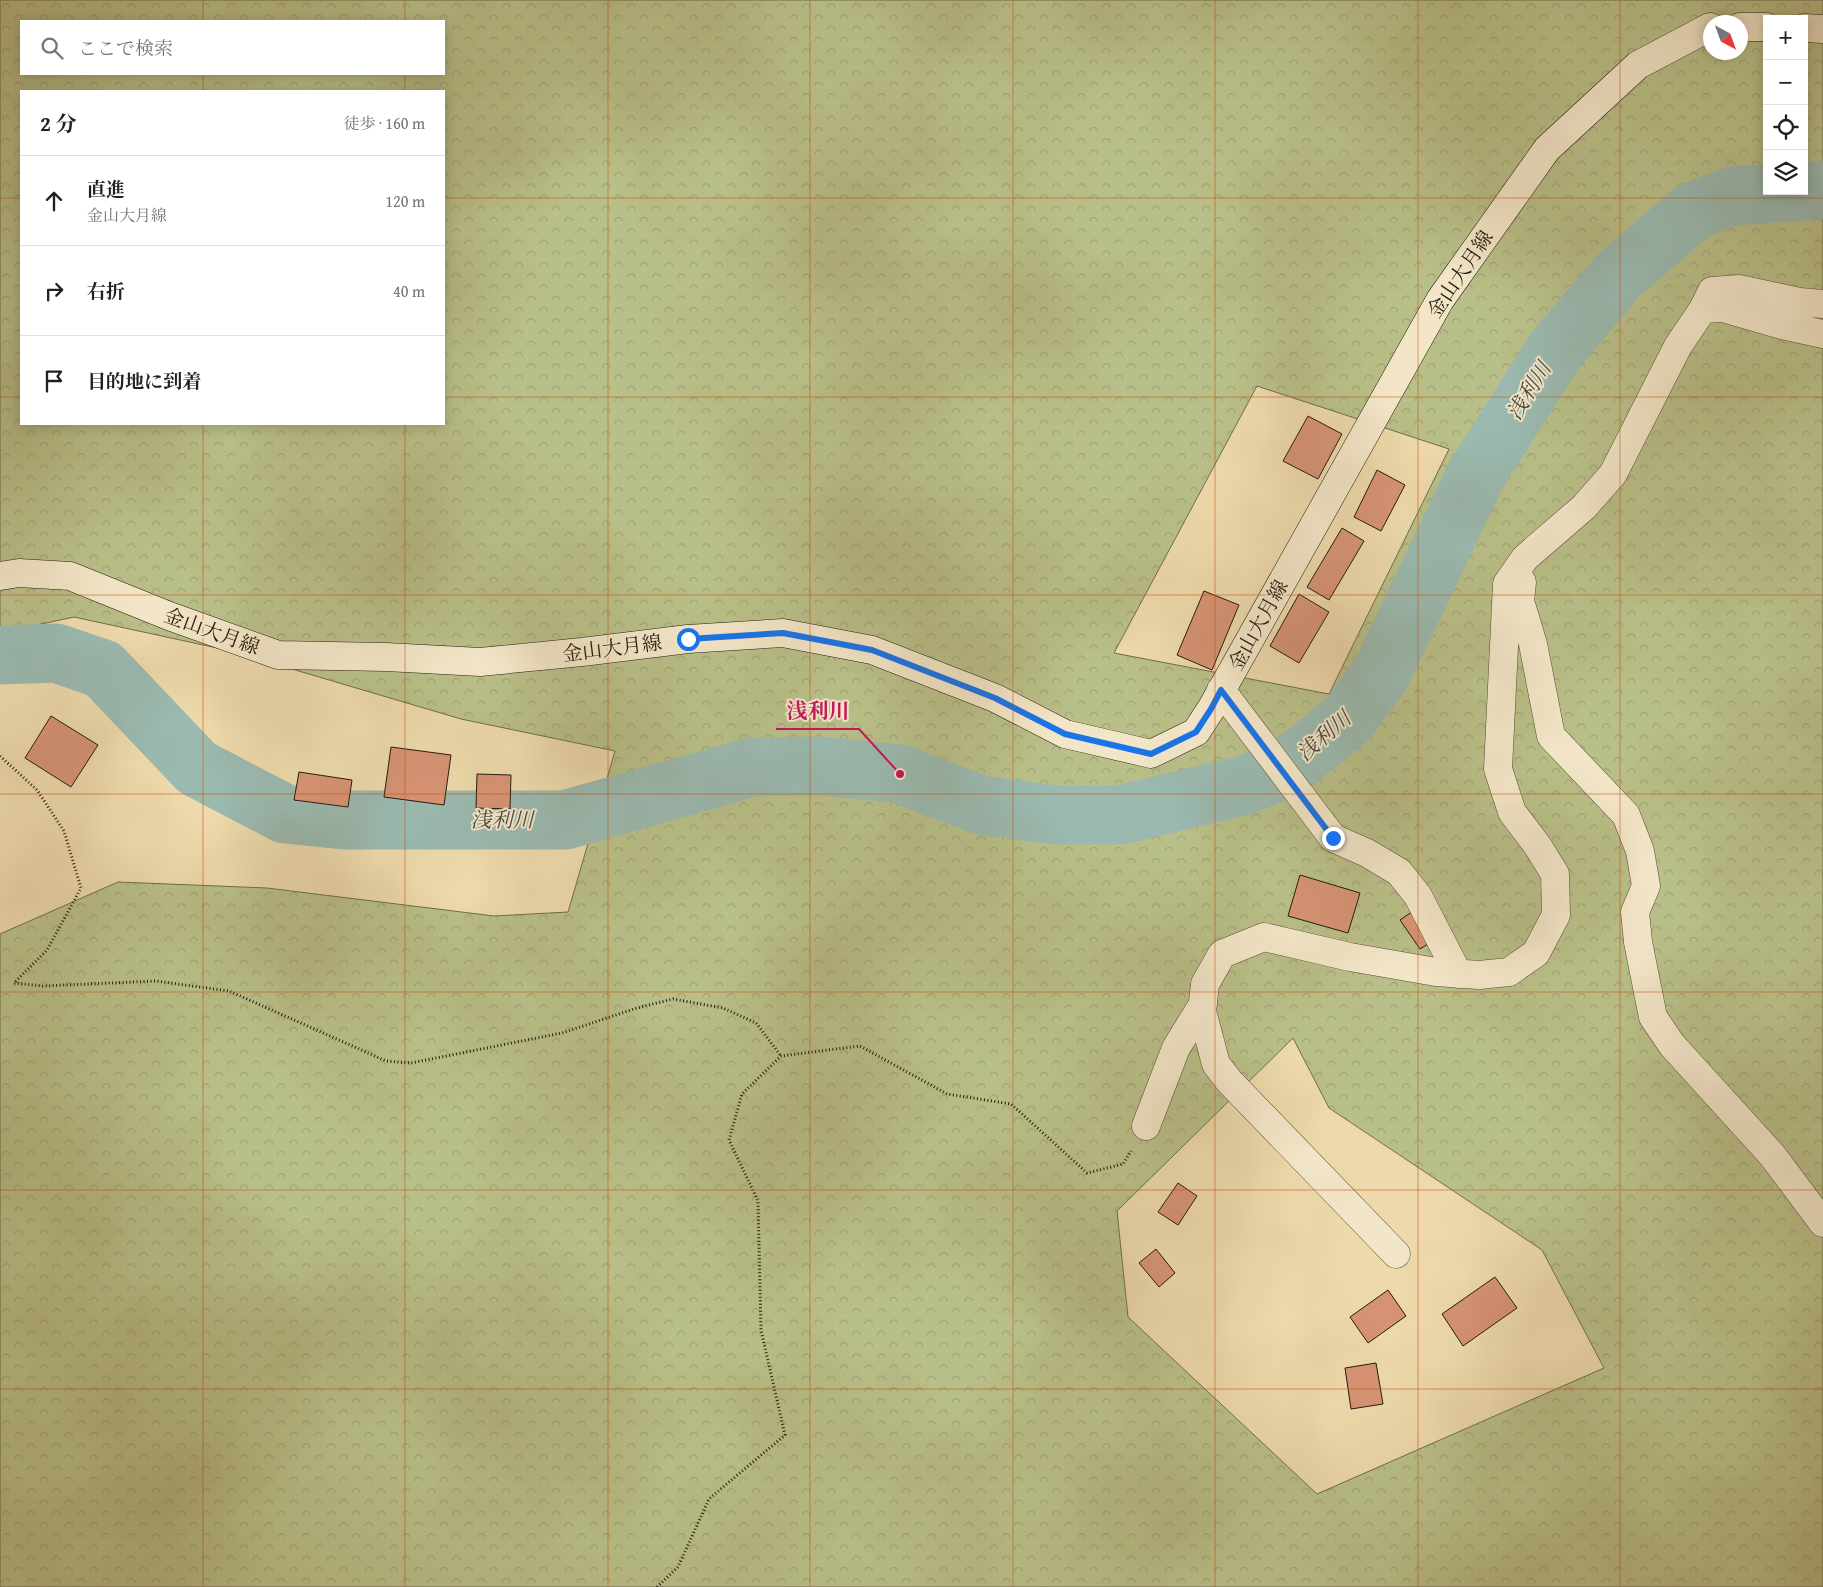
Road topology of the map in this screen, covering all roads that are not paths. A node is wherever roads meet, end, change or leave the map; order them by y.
1 (1748, 27) edge
2 (1763, 27) edge
3 (1808, 28) edge
4 (1823, 29) edge
5 (1703, 31) edge
6 (1823, 304) edge
7 (1702, 309) junction
8 (1823, 334) edge
9 (1525, 558) junction
10 (0, 576) edge
11 (1221, 690) junction
12 (1458, 974) junction
13 (1203, 1004) junction
14 (1146, 1126) road end
15 (1823, 1223) edge
16 (1396, 1254) dead end

1 - 2 street
3 - 4 street
5 - 11 street, 金山大月線
6 - 7 street
7 - 8 street
7 - 9 street
9 - 12 street
9 - 15 street
10 - 11 street, 金山大月線
11 - 12 street
12 - 13 street
13 - 14 street
13 - 16 street

